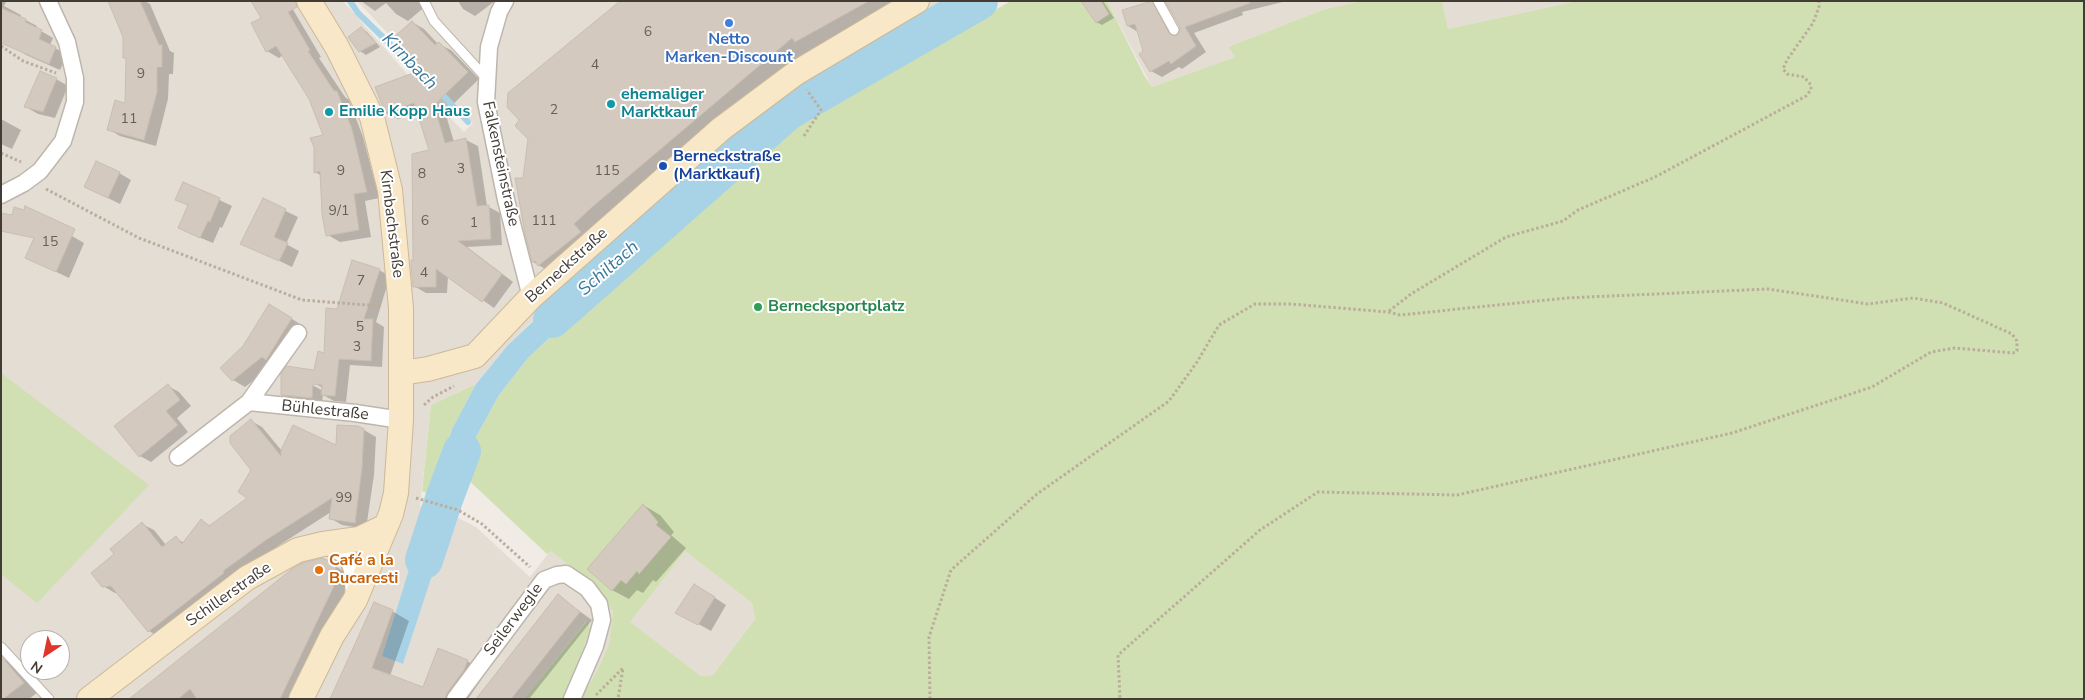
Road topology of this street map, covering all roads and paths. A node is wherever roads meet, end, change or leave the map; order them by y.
1 (48, 1) edge
2 (309, 1) edge
3 (424, 1) edge
4 (505, 1) edge
5 (916, 1) edge
6 (1158, 1) edge
7 (1819, 1) edge
8 (1174, 30) dead end
9 (1, 46) edge
10 (74, 71) junction
11 (487, 79) junction
12 (805, 86) dead end
13 (804, 136) dead end
14 (28, 180) junction
15 (1, 195) edge
16 (531, 297) junction
17 (401, 308) junction
18 (1388, 312) junction
19 (298, 333) dead end
20 (401, 373) junction
21 (249, 402) junction
22 (401, 420) junction
23 (178, 457) dead end
24 (429, 501) dead end
25 (386, 526) junction
26 (323, 544) junction
27 (544, 580) junction
28 (354, 600) junction
29 (1, 646) edge
30 (49, 699) edge
31 (89, 699) edge
32 (302, 699) edge
33 (455, 699) edge
34 (572, 699) edge
35 (592, 699) edge
36 (618, 699) edge
37 (930, 699) edge
38 (1120, 699) edge

1 - 10 street
2 - 17 main road, Kirnbachstraße
3 - 11 lane
4 - 11 street, Falkensteinstraße
5 - 16 main road, Berneckstraße
6 - 8 lane
7 - 18 path
9 - 10 path
10 - 14 street
11 - 16 street, Falkensteinstraße
12 - 13 path
14 - 15 street
14 - 17 path
16 - 20 main road, Berneckstraße
17 - 20 main road, Kirnbachstraße
18 - 37 path
18 - 38 path
19 - 21 street
20 - 22 main road
21 - 22 street, Bühlestraße
21 - 23 street
22 - 25 main road
24 - 27 path
25 - 26 main road, Schillerstraße
25 - 28 main road
26 - 28 street
26 - 31 main road, Schillerstraße
27 - 33 street, Seilerwegle
27 - 34 street, Seilerwegle
28 - 32 main road
29 - 30 lane
35 - 36 path

